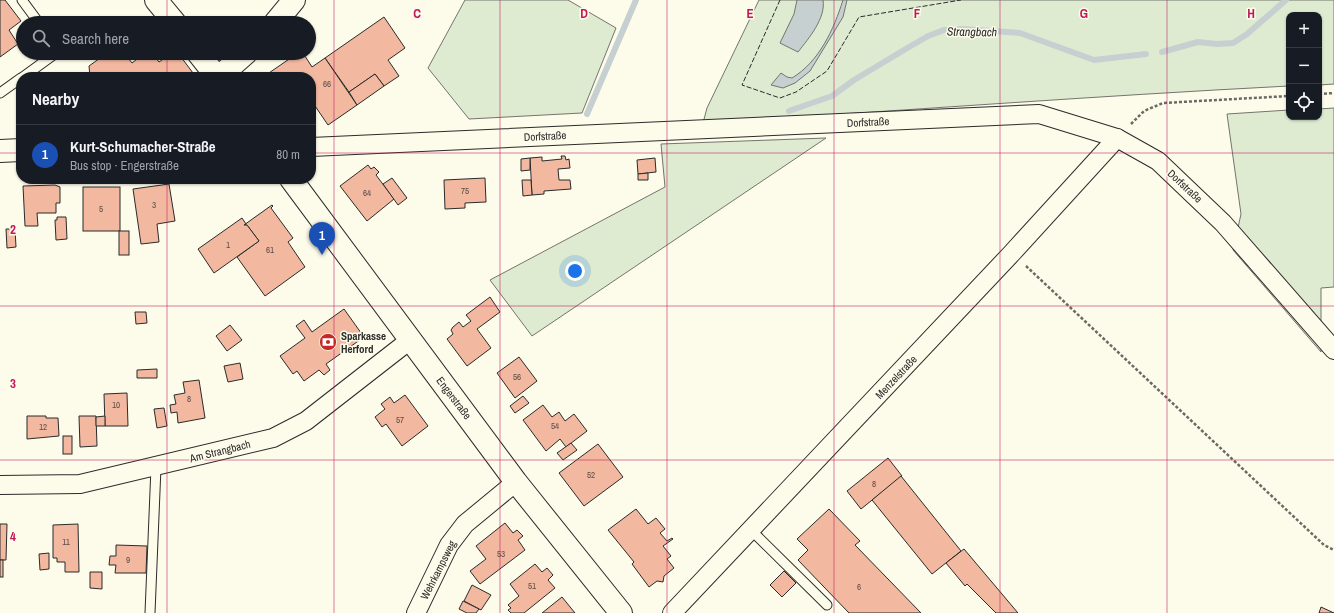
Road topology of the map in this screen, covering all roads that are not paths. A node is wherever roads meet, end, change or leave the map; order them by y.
1 (22, 0) edge
2 (156, 0) edge
3 (294, 0) edge
4 (34, 16) edge
5 (169, 16) edge
6 (281, 16) edge
7 (46, 60) edge
8 (204, 60) edge
9 (238, 60) edge
10 (30, 72) edge
11 (214, 72) edge
12 (224, 72) edge
13 (16, 82) edge
14 (0, 93) edge
15 (1116, 138) junction
16 (316, 147) edge
17 (16, 150) edge
18 (0, 151) edge
19 (295, 184) edge
20 (410, 340) junction
21 (1334, 350) edge
22 (156, 467) junction
23 (516, 482) junction
24 (0, 485) edge
25 (751, 530) junction
26 (827, 605) dead end
27 (150, 613) edge
28 (416, 613) edge
29 (621, 613) edge
30 (672, 613) edge

1 - 4 lane
2 - 5 main road
3 - 6 main road
7 - 10 lane
8 - 11 main road
9 - 12 main road
13 - 14 lane
15 - 16 street, Dorfstraße
15 - 21 street, Dorfstraße
15 - 25 street, Menzelstraße
17 - 18 main road
19 - 20 main road, Engerstraße
20 - 22 street, Am Strangbach
20 - 23 main road, Engerstraße
22 - 24 street, Am Strangbach
22 - 27 lane
23 - 28 street, Wehrkampsweg
23 - 29 main road, Engerstraße
25 - 26 lane
25 - 30 street, Menzelstraße

